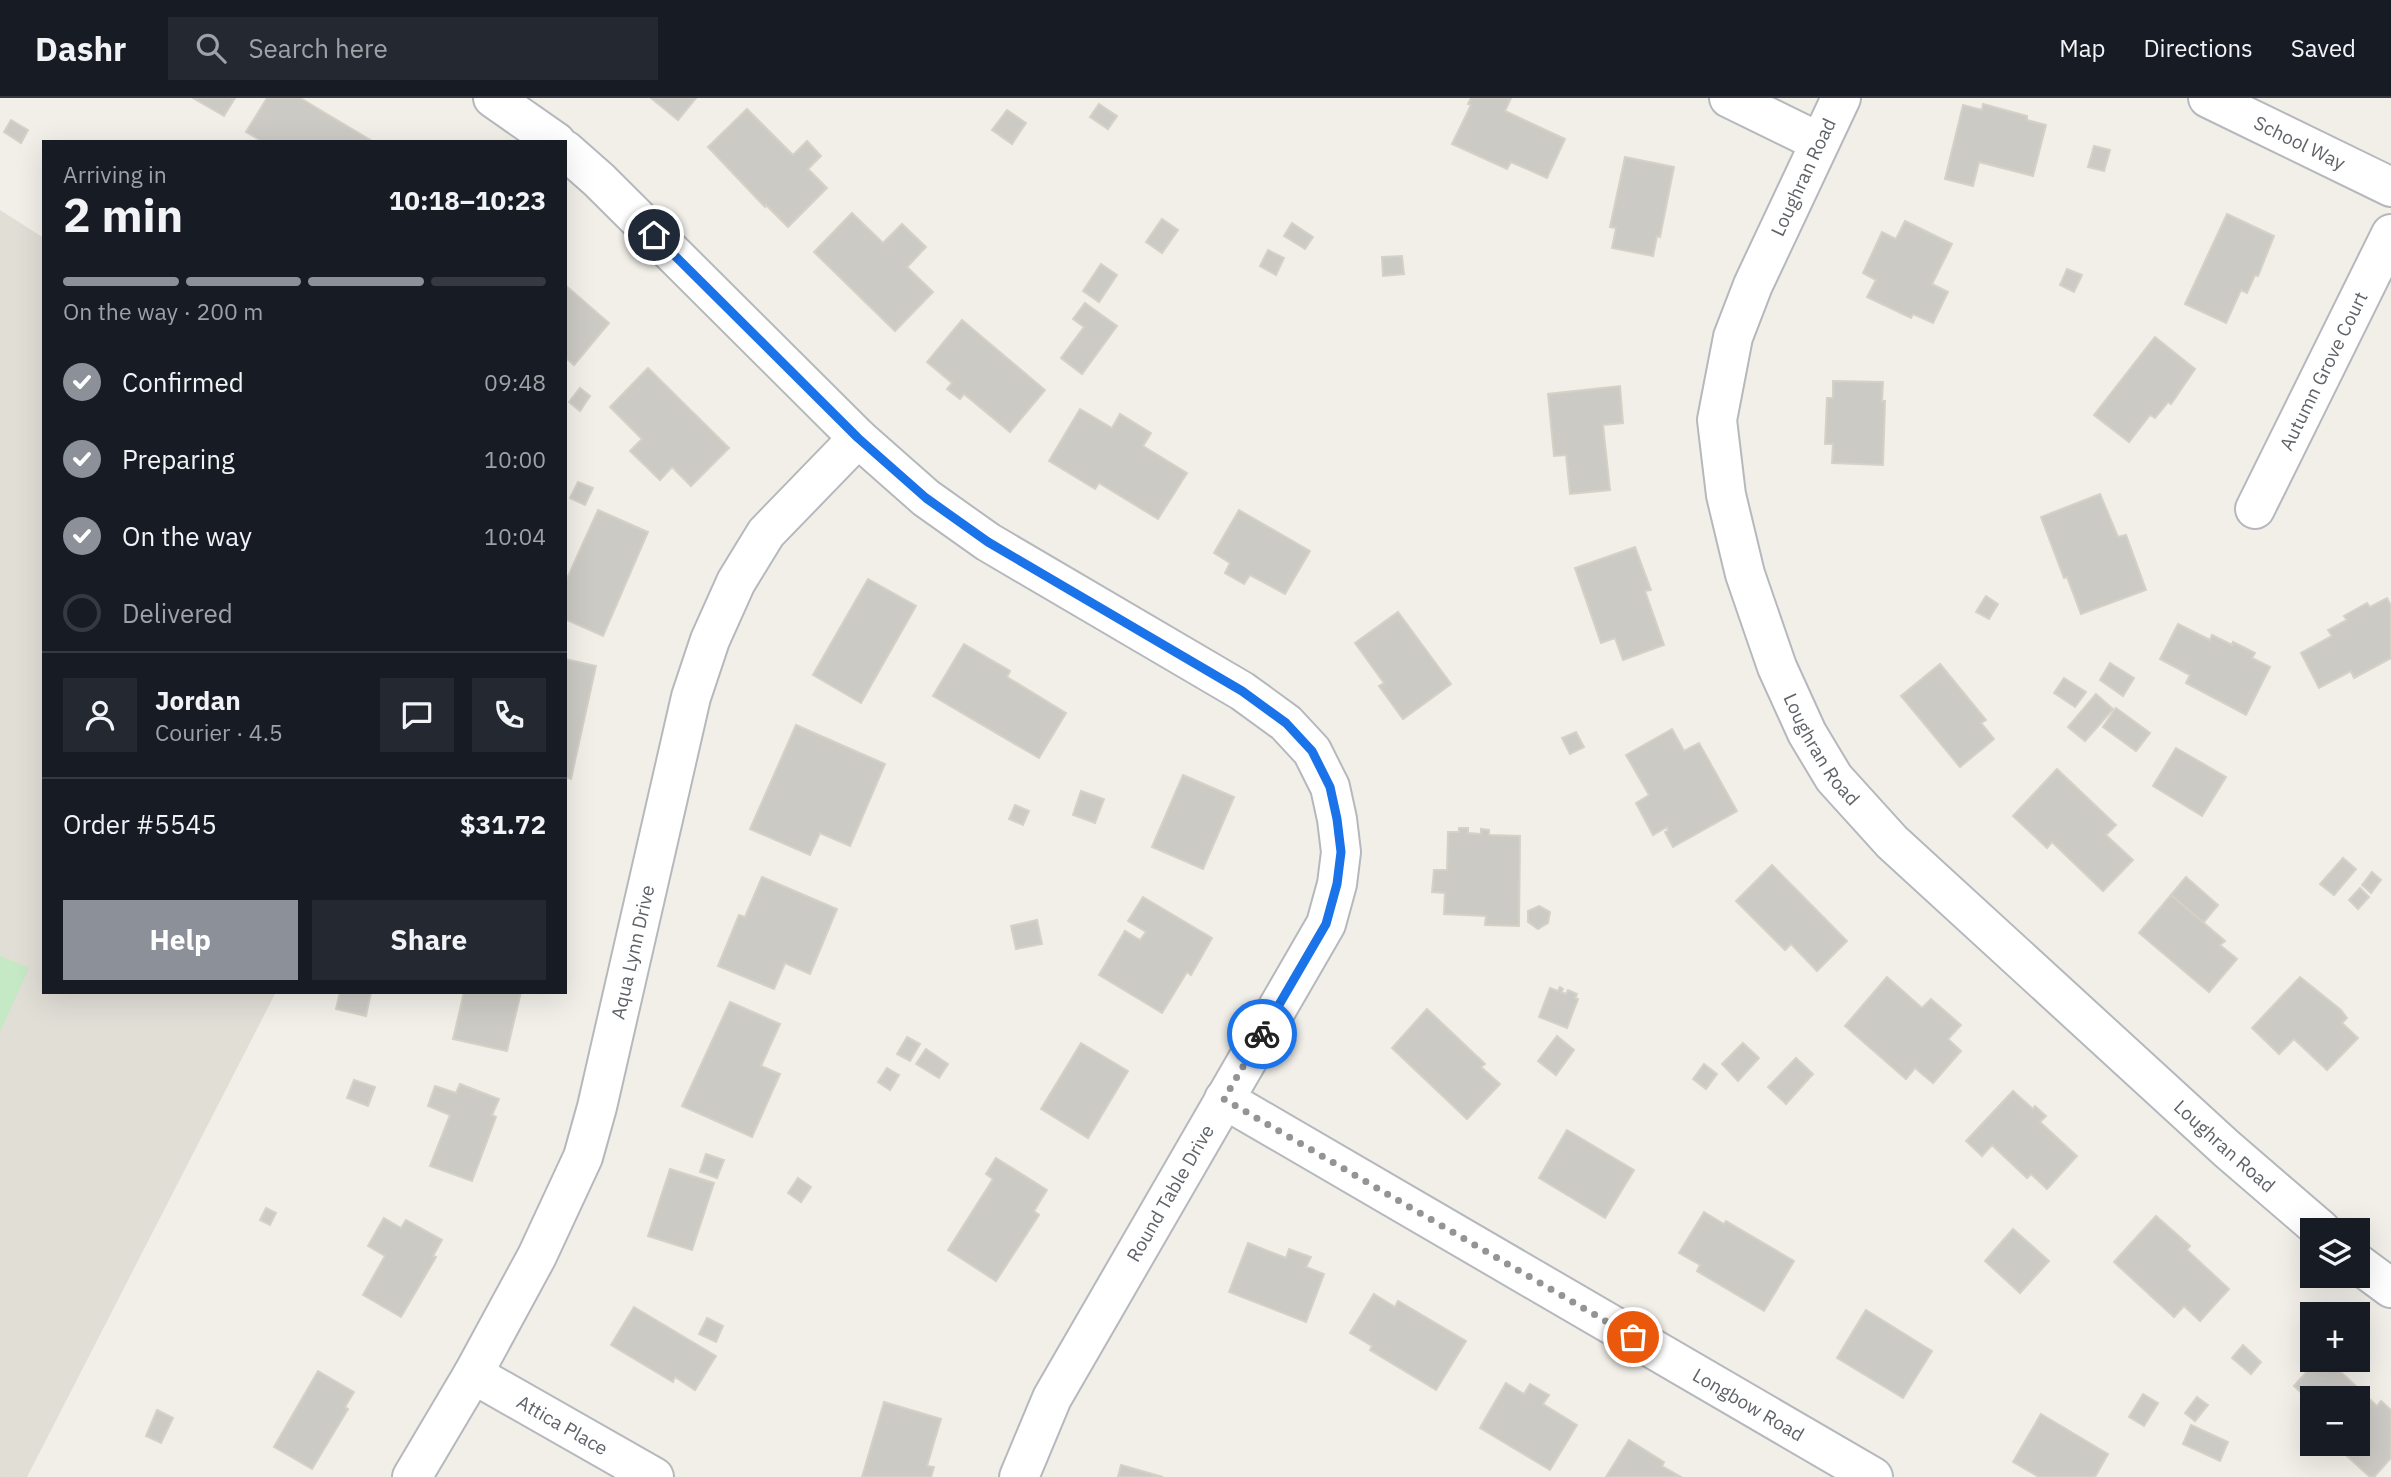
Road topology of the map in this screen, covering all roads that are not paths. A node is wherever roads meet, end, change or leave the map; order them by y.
1 (494, 98) edge
2 (1729, 98) edge
3 (1841, 98) edge
4 (2208, 98) edge
5 (553, 140) edge
6 (1819, 142) junction
7 (567, 152) edge
8 (2391, 187) edge
9 (2391, 234) edge
10 (858, 438) junction
11 (2255, 509) dead end
12 (1224, 1099) junction
13 (2307, 1218) edge
14 (2370, 1273) edge
15 (2391, 1288) edge
16 (473, 1374) junction
17 (412, 1477) edge
18 (654, 1477) edge
19 (1019, 1477) edge
20 (1873, 1477) edge

1 - 5 street
2 - 6 street
3 - 6 street, Loughran Road
4 - 8 street, School Way
6 - 13 street, Loughran Road
7 - 10 street, Round Table Drive
9 - 11 street, Autumn Grove Court
10 - 12 street, Round Table Drive
10 - 16 street, Aqua Lynn Drive
12 - 19 street, Round Table Drive
12 - 20 street, Longbow Road
14 - 15 street
16 - 17 street, Aqua Lynn Drive
16 - 18 street, Attica Place

